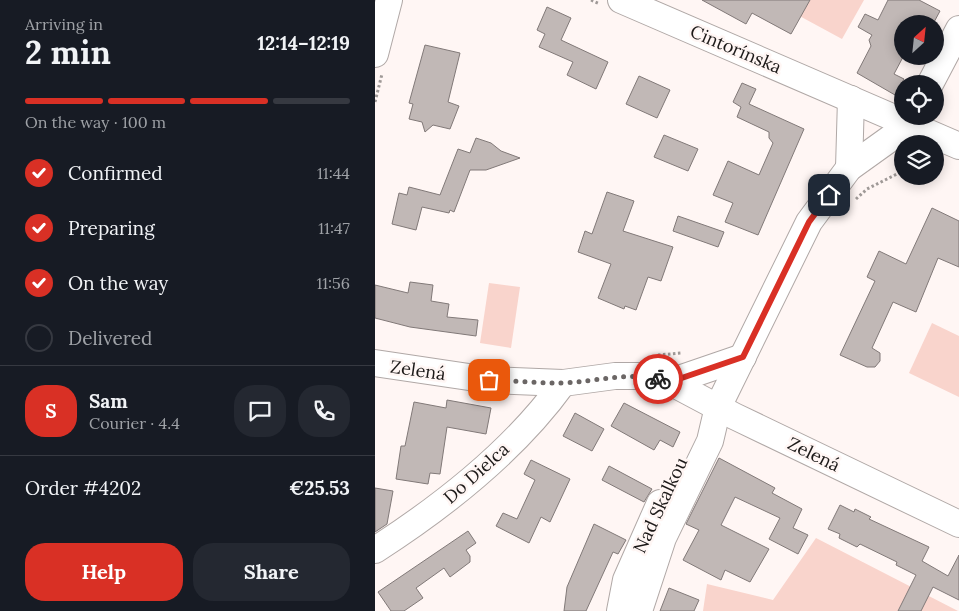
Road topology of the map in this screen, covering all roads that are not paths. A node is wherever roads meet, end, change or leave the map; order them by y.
1 (389, 0) edge
2 (615, 4) edge
3 (959, 29) edge
4 (375, 54) edge
5 (935, 75) edge
6 (851, 99) junction
7 (894, 115) edge
8 (906, 125) edge
9 (919, 125) edge
10 (959, 146) edge
11 (849, 168) junction
12 (743, 357) junction
13 (375, 363) edge
14 (670, 382) junction
15 (563, 383) junction
16 (718, 407) junction
17 (959, 524) edge
18 (375, 550) edge
19 (619, 611) edge
20 (639, 611) edge

1 - 4 street
2 - 6 street, Cintorínska
3 - 5 street
6 - 7 street, Cintorínska
6 - 11 street
8 - 11 street, Nad Skalkou
9 - 10 street, Cintorínska
11 - 12 street, Nad Skalkou
12 - 14 street
12 - 16 street, Nad Skalkou
13 - 15 street, Zelená
14 - 15 street, Zelená
14 - 16 street, Zelená
15 - 18 street, Do Dielca
16 - 17 street, Zelená
16 - 19 street, Nad Skalkou
16 - 20 street, Nad Skalkou

